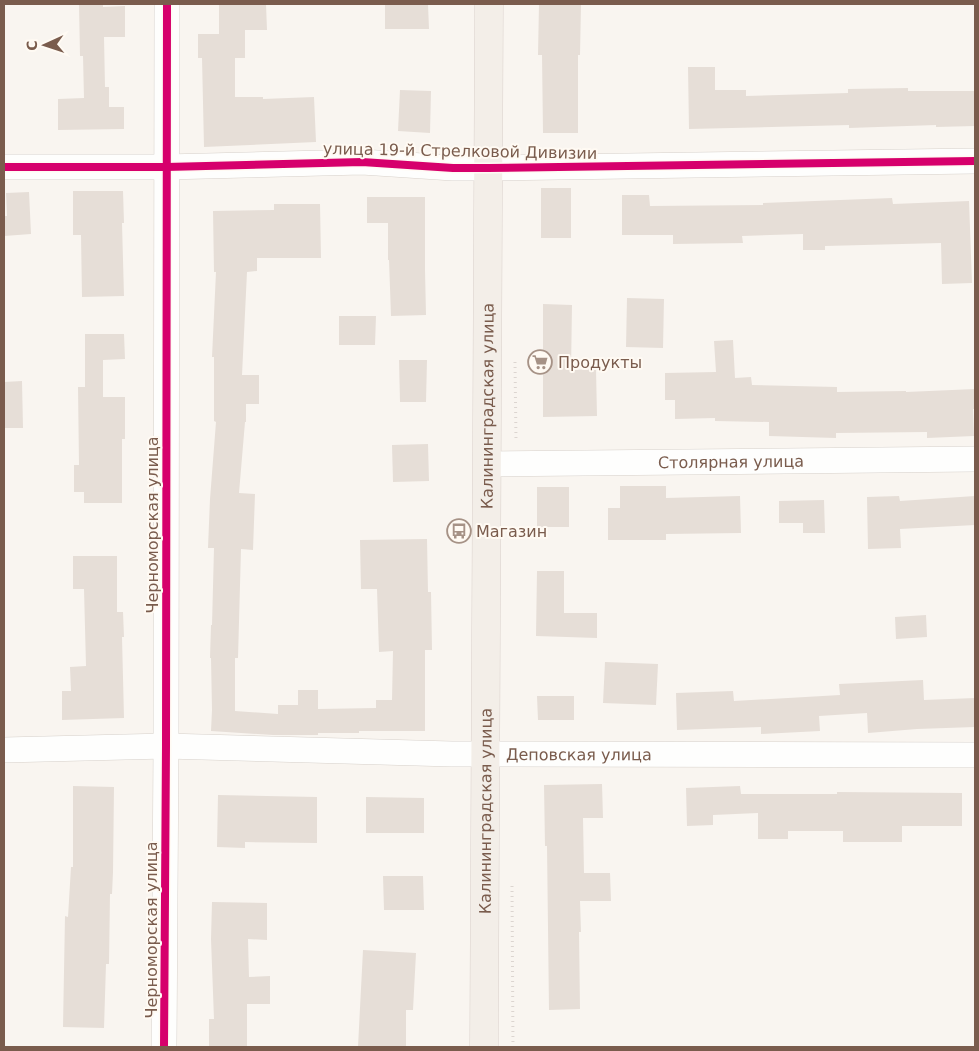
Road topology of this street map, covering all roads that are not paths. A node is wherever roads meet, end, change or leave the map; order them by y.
1 (167, 4) edge
2 (489, 4) edge
3 (975, 162) edge
4 (4, 167) edge
5 (166, 167) junction
6 (488, 168) junction
7 (975, 459) edge
8 (486, 464) junction
9 (166, 746) junction
10 (4, 750) edge
11 (485, 754) junction
12 (975, 755) edge
13 (164, 1047) edge
14 (484, 1047) edge

1 - 5 street, Черноморская улица
2 - 6 main road, Калининградская улица
3 - 6 street, улица 19-й Стрелковой Дивизии
4 - 5 street, улица 19-й Стрелковой Дивизии
5 - 6 street, улица 19-й Стрелковой Дивизии
5 - 9 street, Черноморская улица
6 - 8 main road, Калининградская улица
7 - 8 street, Столярная улица
8 - 11 main road, Калининградская улица
9 - 10 street, Деповская улица
9 - 11 street, Деповская улица
9 - 13 street, Черноморская улица
11 - 12 street, Деповская улица
11 - 14 main road, Калининградская улица

